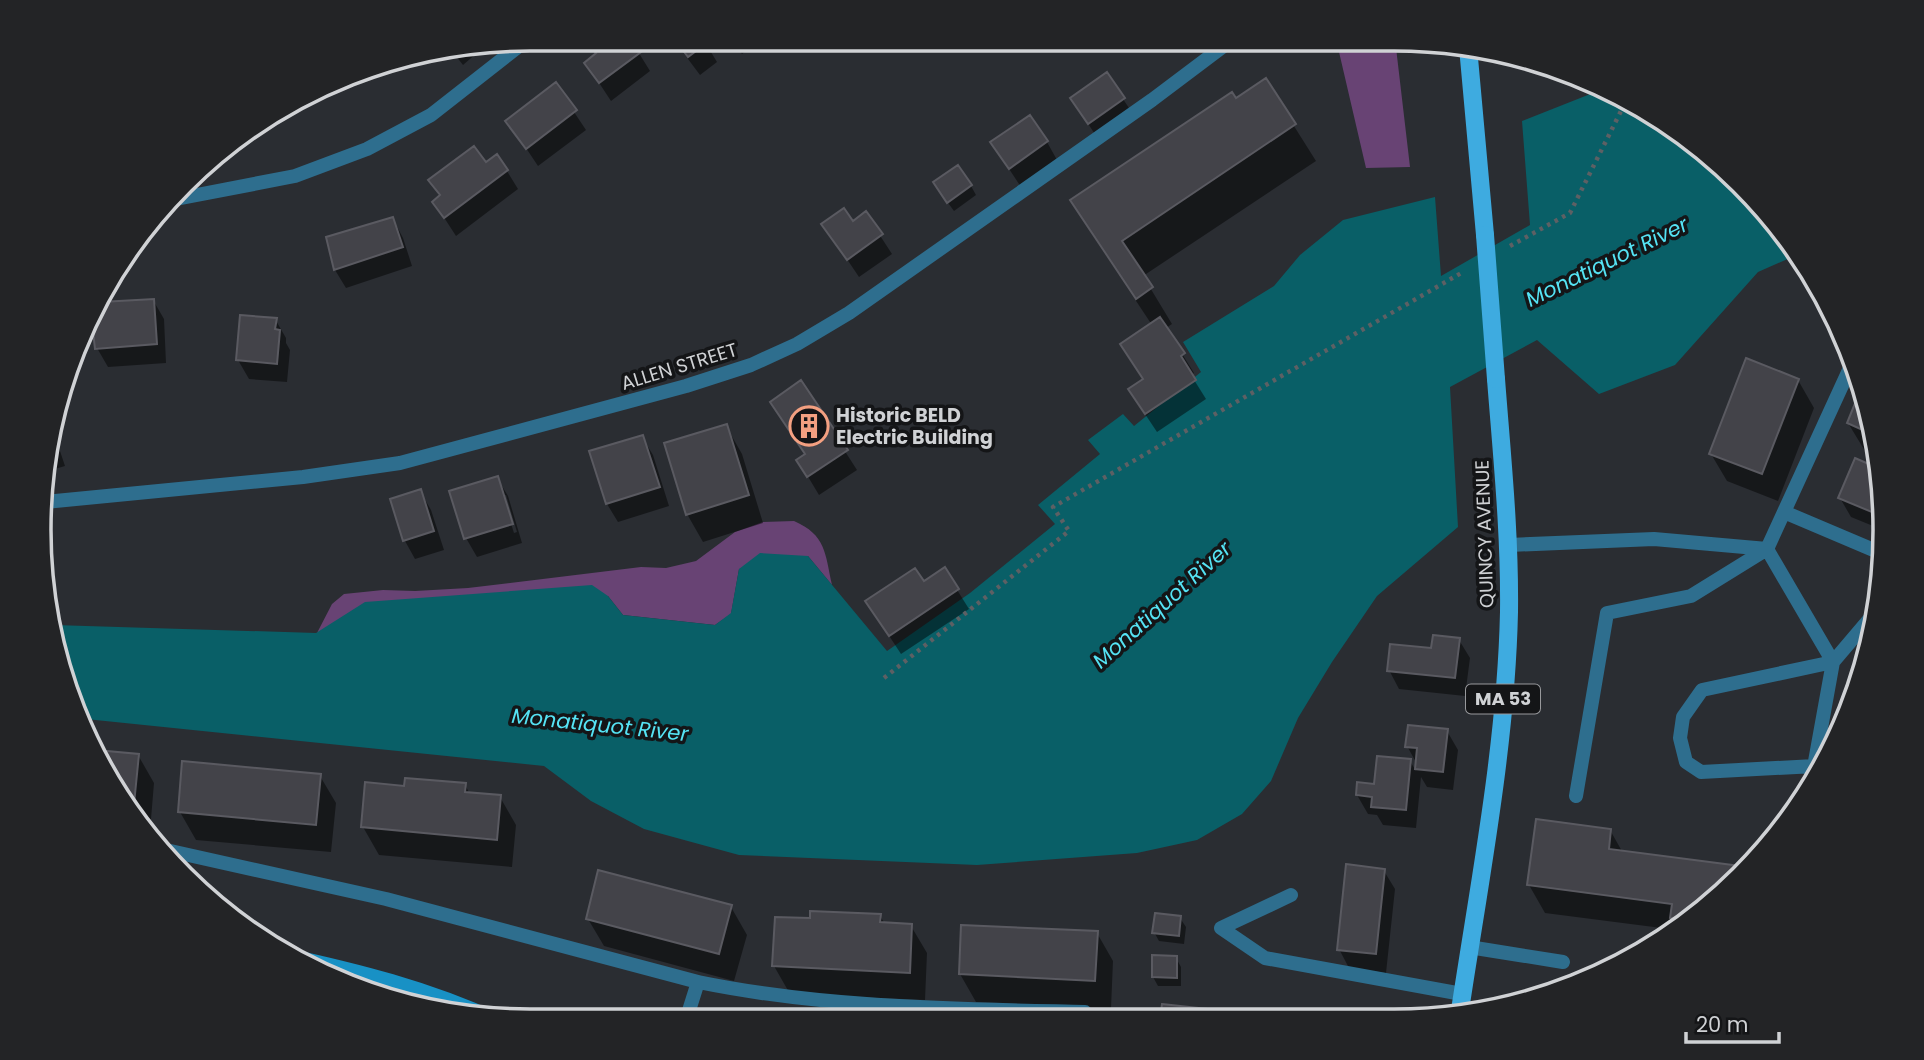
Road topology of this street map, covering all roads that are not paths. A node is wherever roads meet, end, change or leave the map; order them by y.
1 (1217, 51) edge
2 (512, 52) edge
3 (1469, 57) edge
4 (185, 197) edge
5 (1847, 374) edge
6 (52, 501) edge
7 (1784, 512) junction
8 (1509, 545) junction
9 (1767, 549) junction
10 (1872, 549) edge
11 (1863, 626) edge
12 (1833, 662) junction
13 (1817, 755) edge
14 (1811, 766) edge
15 (1576, 796) dead end
16 (176, 852) edge
17 (1291, 895) dead end
18 (1469, 947) junction
19 (1563, 962) dead end
20 (332, 966) edge
21 (698, 982) junction
22 (1462, 994) junction
23 (458, 1003) edge
24 (1461, 1004) edge
25 (689, 1009) edge
26 (983, 1009) edge

1 - 6 street, ALLEN STREET
2 - 4 street
3 - 8 main road, QUINCY AVENUE / MA 53, bridge
5 - 7 street
7 - 9 street
7 - 10 street
8 - 9 street
8 - 18 main road, QUINCY AVENUE / MA 53
9 - 12 street
9 - 15 street
11 - 12 street
12 - 13 street
12 - 14 street
16 - 21 street
17 - 22 street
18 - 19 street
18 - 22 main road, QUINCY AVENUE / MA 53
20 - 23 street
21 - 25 street
21 - 26 street
22 - 24 main road, QUINCY AVENUE / MA 53

